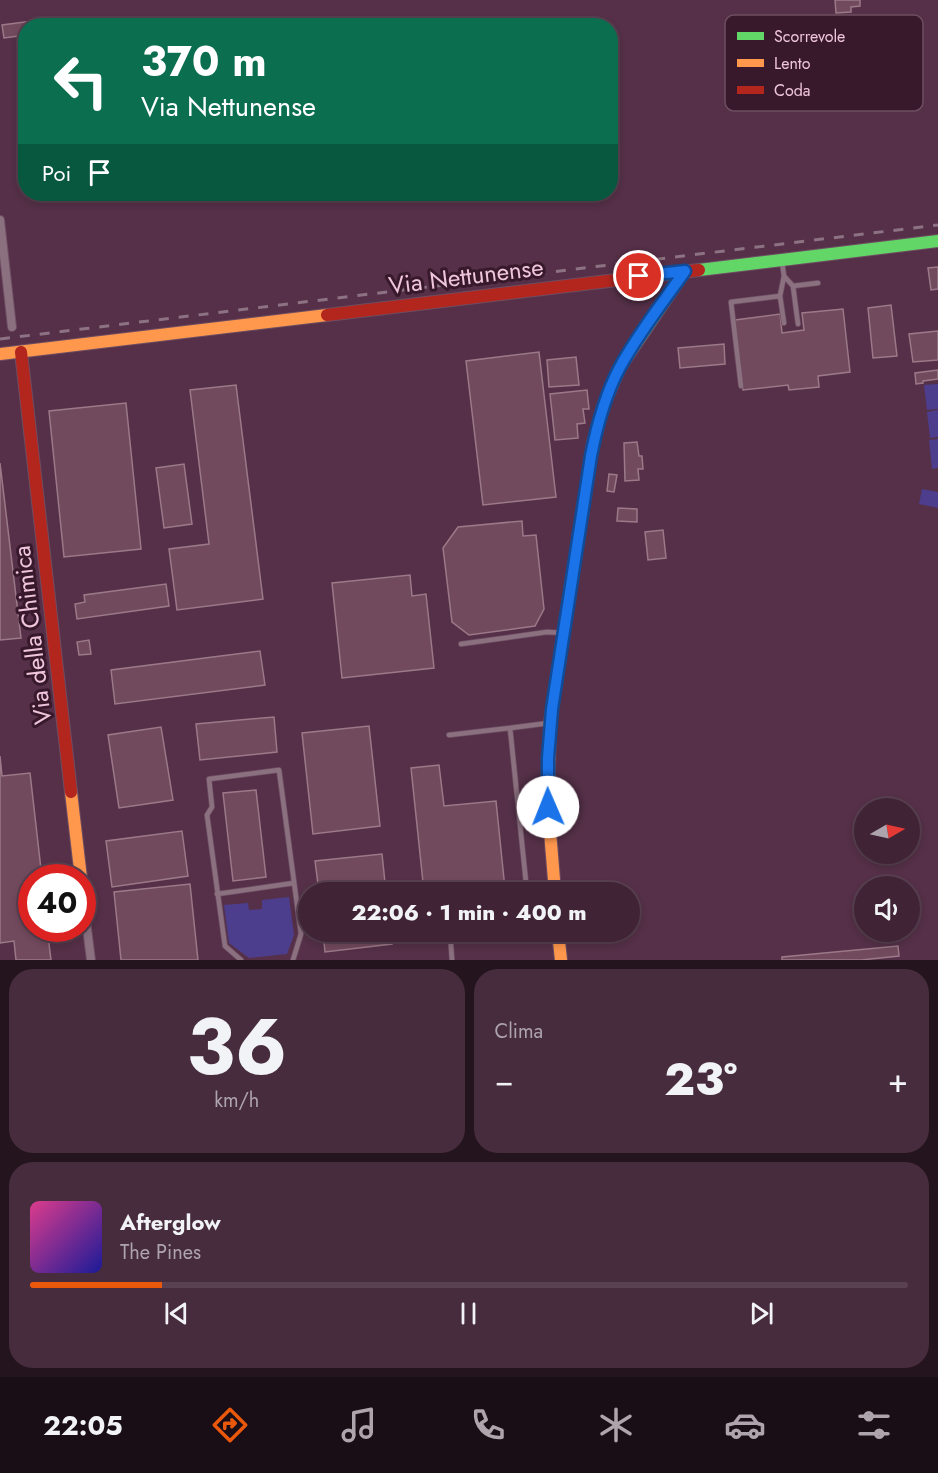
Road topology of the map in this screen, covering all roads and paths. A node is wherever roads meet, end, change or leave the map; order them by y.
1 (0, 220) edge
2 (938, 241) edge
3 (782, 260) junction
4 (685, 271) junction
5 (784, 276) junction
6 (818, 283) dead end
7 (793, 286) junction
8 (780, 296) junction
9 (783, 323) dead end
10 (798, 324) dead end
11 (12, 327) dead end
12 (21, 352) junction
13 (0, 354) edge
14 (741, 386) dead end
15 (563, 633) junction
16 (460, 644) dead end
17 (550, 722) junction
18 (510, 728) junction
19 (449, 735) dead end
20 (79, 864) edge
21 (526, 882) edge
22 (554, 882) edge
23 (294, 883) junction
24 (217, 894) junction
25 (89, 942) edge
26 (451, 942) edge
27 (559, 942) edge
28 (91, 960) edge
29 (241, 960) edge
30 (292, 960) edge
31 (452, 960) edge
32 (561, 960) edge

1 - 11 street
2 - 3 street, Via Nettunense
3 - 4 street, Via Nettunense
3 - 5 lane
4 - 12 street, Via Nettunense
4 - 15 street
5 - 7 lane
5 - 8 lane
6 - 7 lane
7 - 10 lane
8 - 9 lane
8 - 14 lane
12 - 13 street, Via Nettunense
12 - 20 street, Via della Chimica
15 - 16 lane
15 - 17 street
17 - 18 lane
17 - 22 street
18 - 19 lane
18 - 21 lane
23 - 24 lane
23 - 24 lane
23 - 30 lane
24 - 29 lane
25 - 28 street
26 - 31 lane
27 - 32 street

